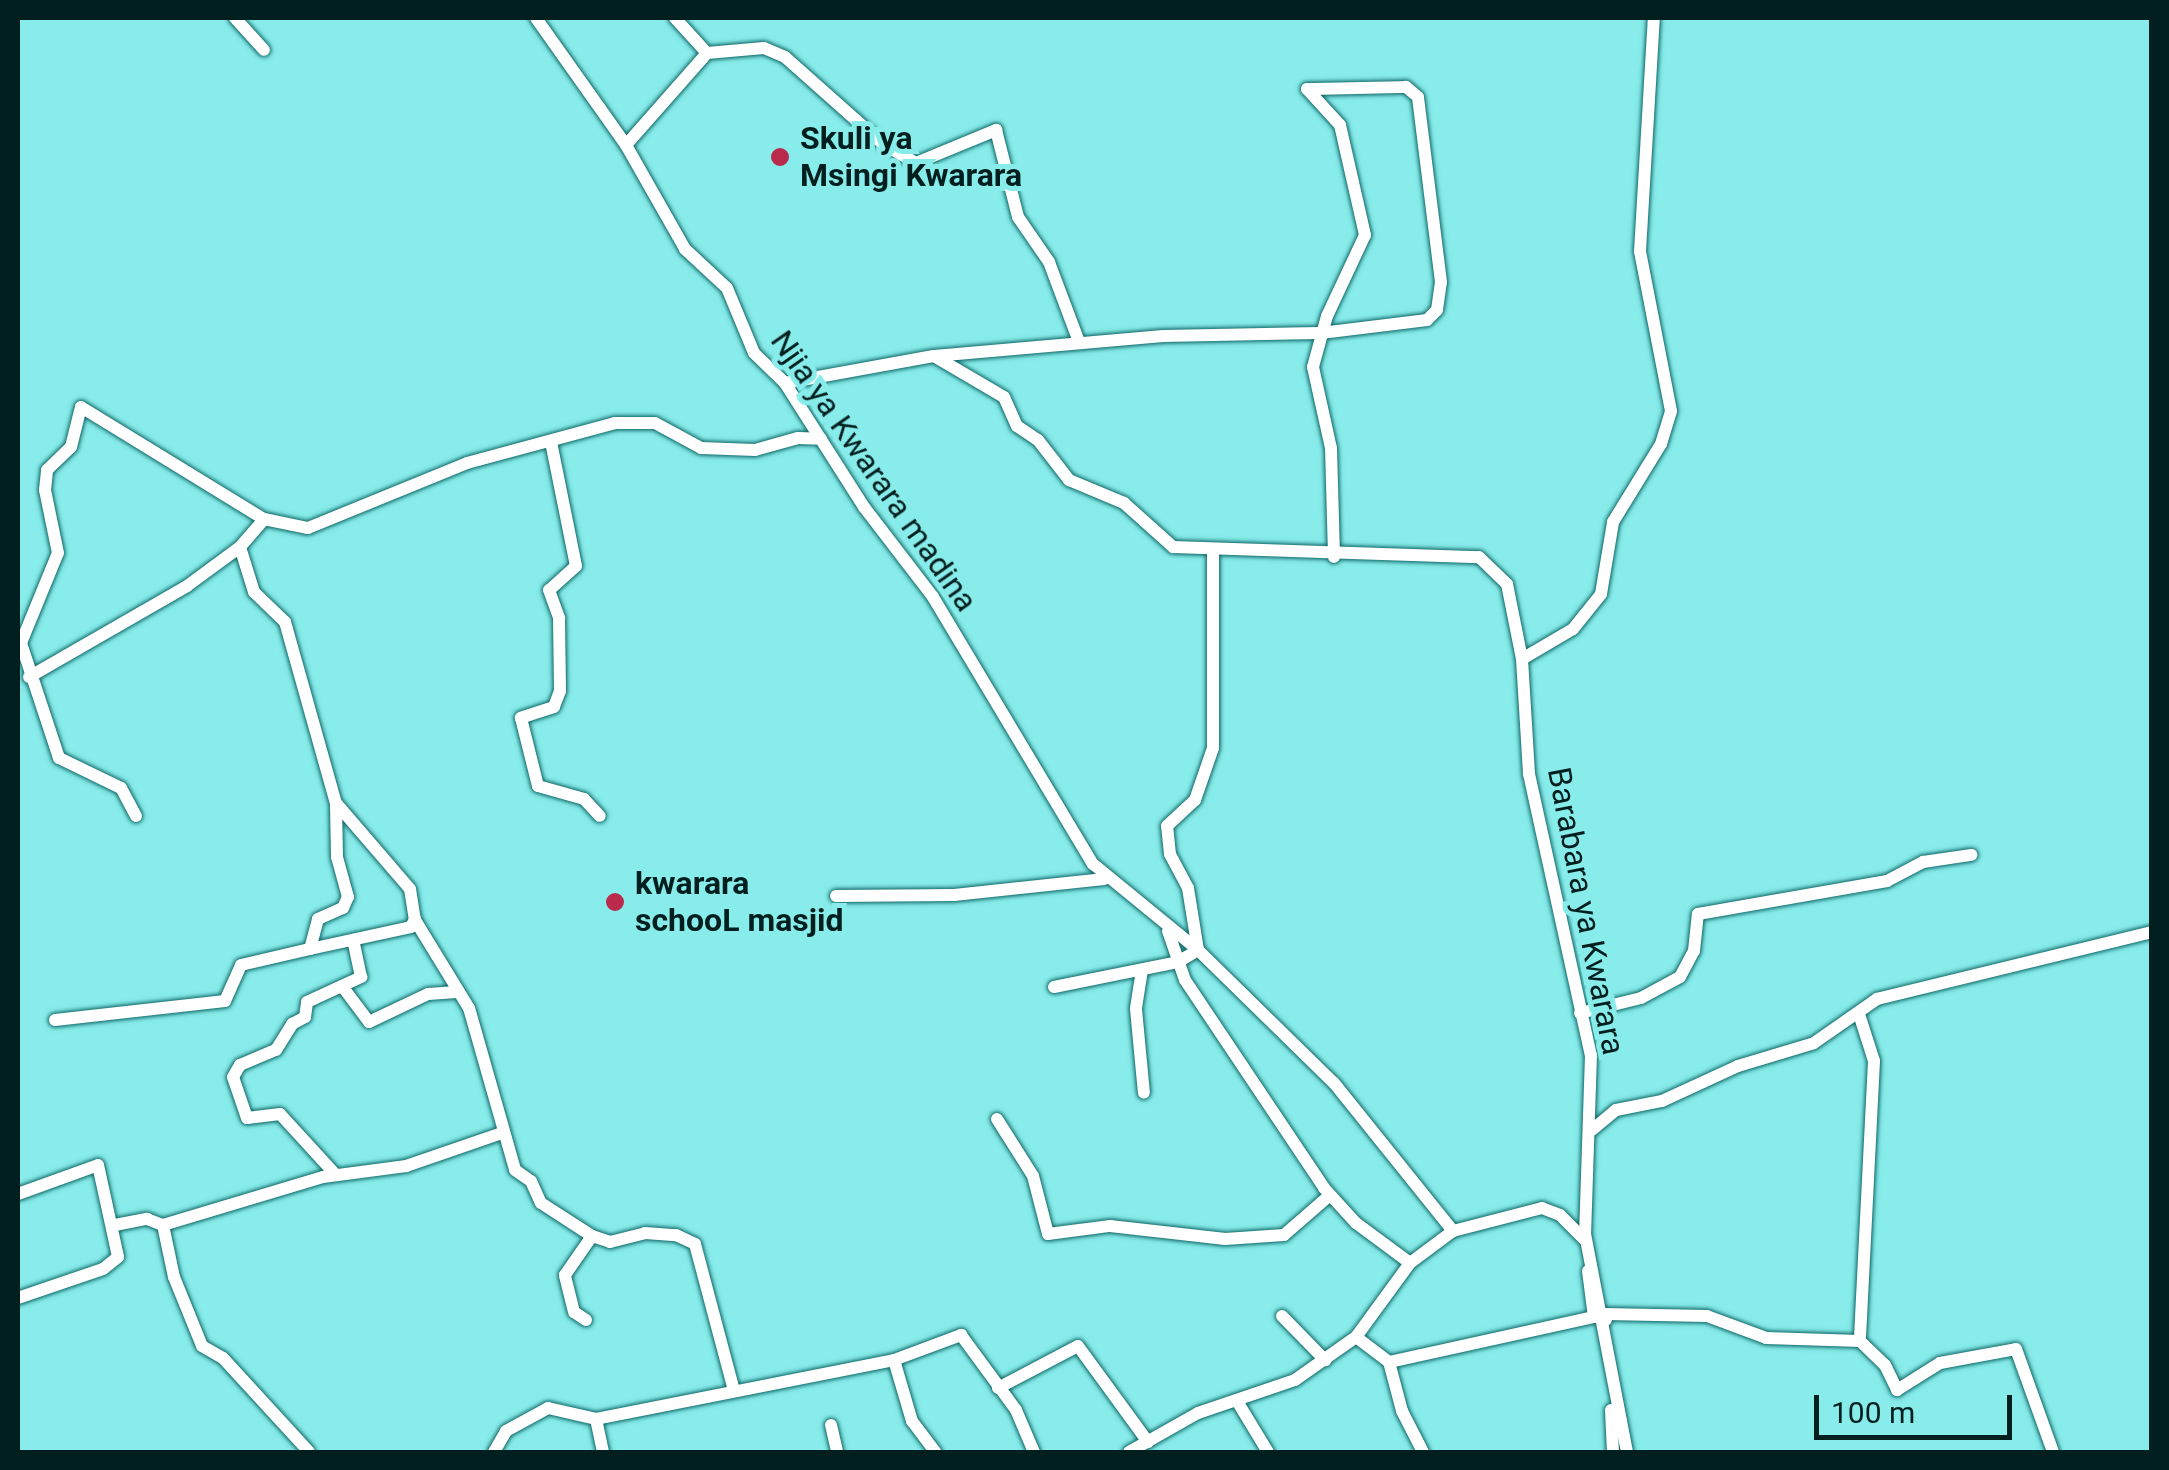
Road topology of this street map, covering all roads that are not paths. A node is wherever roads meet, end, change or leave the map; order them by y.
1 (234, 18) edge
2 (536, 18) edge
3 (675, 18) edge
4 (1654, 18) edge
5 (264, 50) dead end
6 (707, 53) junction
7 (626, 144) junction
8 (1321, 333) junction
9 (1079, 342) junction
10 (934, 356) junction
11 (784, 383) junction
12 (821, 440) junction
13 (551, 442) junction
14 (264, 519) junction
15 (240, 547) junction
16 (1213, 551) junction
17 (1334, 557) junction
18 (1522, 659) junction
19 (29, 676) junction
20 (336, 803) junction
21 (136, 816) dead end
22 (600, 816) dead end
23 (1971, 854) dead end
24 (1104, 879) junction
25 (836, 896) dead end
26 (414, 919) junction
27 (1168, 929) junction
28 (2152, 932) edge
29 (353, 940) junction
30 (310, 949) junction
31 (1198, 950) junction
32 (1178, 962) junction
33 (1142, 970) junction
34 (342, 986) junction
35 (1054, 987) dead end
36 (456, 992) junction
37 (1580, 1014) junction
38 (1859, 1014) junction
39 (55, 1020) dead end
40 (1144, 1093) dead end
41 (998, 1119) dead end
42 (1592, 1130) junction
43 (502, 1133) junction
44 (334, 1174) junction
45 (18, 1194) edge
46 (1330, 1194) junction
47 (162, 1224) junction
48 (114, 1225) junction
49 (1453, 1231) junction
50 (1585, 1234) junction
51 (592, 1236) junction
52 (1410, 1263) junction
53 (18, 1298) edge
54 (1282, 1316) dead end
55 (1600, 1316) junction
56 (586, 1320) dead end
57 (1356, 1337) junction
58 (1860, 1341) junction
59 (894, 1360) junction
60 (1325, 1360) junction
61 (1389, 1362) junction
62 (998, 1388) junction
63 (734, 1391) junction
64 (1237, 1401) junction
65 (596, 1419) junction
66 (830, 1425) dead end
67 (1148, 1442) junction
68 (310, 1452) edge
69 (494, 1452) edge
70 (603, 1452) edge
71 (836, 1452) edge
72 (935, 1452) edge
73 (1034, 1452) edge
74 (1129, 1452) edge
75 (1268, 1452) edge
76 (1423, 1452) edge
77 (1614, 1452) edge
78 (1626, 1452) edge
79 (2053, 1452) edge

1 - 5 street
2 - 7 street, Njia ya Kwarara madina
3 - 6 street
4 - 18 street
6 - 7 street
6 - 9 street
7 - 11 street, Njia ya Kwarara madina
8 - 8 street
8 - 9 street
8 - 17 street
9 - 10 street
10 - 11 street
10 - 16 street, Barabara ya Kwarara
11 - 12 street, Njia ya Kwarara madina
12 - 13 street
12 - 24 street, Njia ya Kwarara madina
13 - 14 street
13 - 22 street
14 - 15 street
14 - 19 street
15 - 19 street
15 - 20 street
16 - 17 street, Barabara ya Kwarara
16 - 31 street
17 - 18 street, Barabara ya Kwarara
18 - 37 street, Barabara ya Kwarara
19 - 21 street
20 - 26 street
20 - 30 street
23 - 37 street
24 - 25 street
24 - 27 street
26 - 29 street
26 - 36 street
27 - 31 street
27 - 32 street
28 - 38 street
29 - 30 street
29 - 34 street
30 - 39 street
31 - 32 street
31 - 49 street
32 - 33 street
32 - 46 street
33 - 35 street
33 - 40 street
34 - 36 street
34 - 44 street
36 - 43 street
37 - 42 street, Barabara ya Kwarara
38 - 42 street
38 - 58 street
41 - 46 street
42 - 50 street, Barabara ya Kwarara
43 - 44 street
43 - 51 street
44 - 47 street
45 - 48 street
46 - 52 street
47 - 48 street
47 - 68 street
48 - 53 street
49 - 50 street
49 - 52 street
50 - 55 street, Barabara ya Kwarara
51 - 56 street
51 - 63 street
52 - 57 street
54 - 60 street
55 - 58 street
55 - 61 street
55 - 77 street, Barabara ya Kwarara
55 - 78 street, Barabara ya Kwarara
57 - 60 street
57 - 61 street
58 - 79 street
59 - 62 street
59 - 63 street
59 - 72 street
60 - 64 street
61 - 76 street
62 - 67 street
62 - 73 street
63 - 65 street
64 - 67 street
64 - 75 street
65 - 69 street
65 - 70 street
66 - 71 street
67 - 74 street

